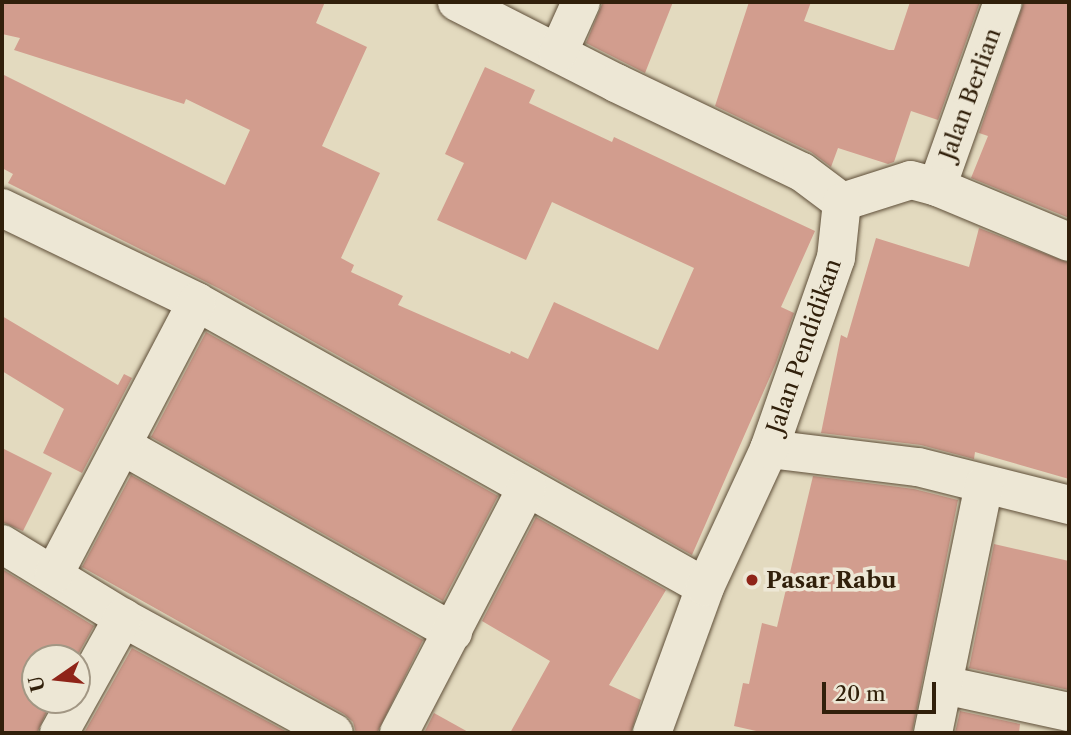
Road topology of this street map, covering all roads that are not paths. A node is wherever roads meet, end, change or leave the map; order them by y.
1 (457, 2) edge
2 (581, 2) edge
3 (1003, 2) edge
4 (558, 53) junction
5 (937, 187) junction
6 (842, 202) junction
7 (2, 208) edge
8 (1069, 243) edge
9 (197, 302) junction
10 (123, 446) junction
11 (769, 449) junction
12 (984, 484) junction
13 (527, 487) junction
14 (1069, 505) edge
15 (2, 544) edge
16 (54, 574) junction
17 (705, 587) junction
18 (123, 618) junction
19 (453, 632) junction
20 (944, 685) junction
21 (1069, 712) edge
22 (59, 733) edge
23 (334, 733) edge
24 (398, 733) edge
25 (652, 733) edge
26 (933, 733) edge

1 - 4 street
2 - 4 street
3 - 5 street, Jalan Berlian
4 - 6 street
5 - 6 street
5 - 8 street
6 - 11 street, Jalan Pendidikan
7 - 9 street
9 - 10 street
9 - 13 street
10 - 16 street
10 - 19 street
11 - 12 street
11 - 17 street, Jalan Pendidikan
12 - 14 street
12 - 20 street
13 - 17 street
13 - 19 street
15 - 16 street
16 - 18 street
17 - 25 street, Jalan Pendidikan
18 - 22 street
18 - 23 street
19 - 24 street
20 - 21 street
20 - 26 street

